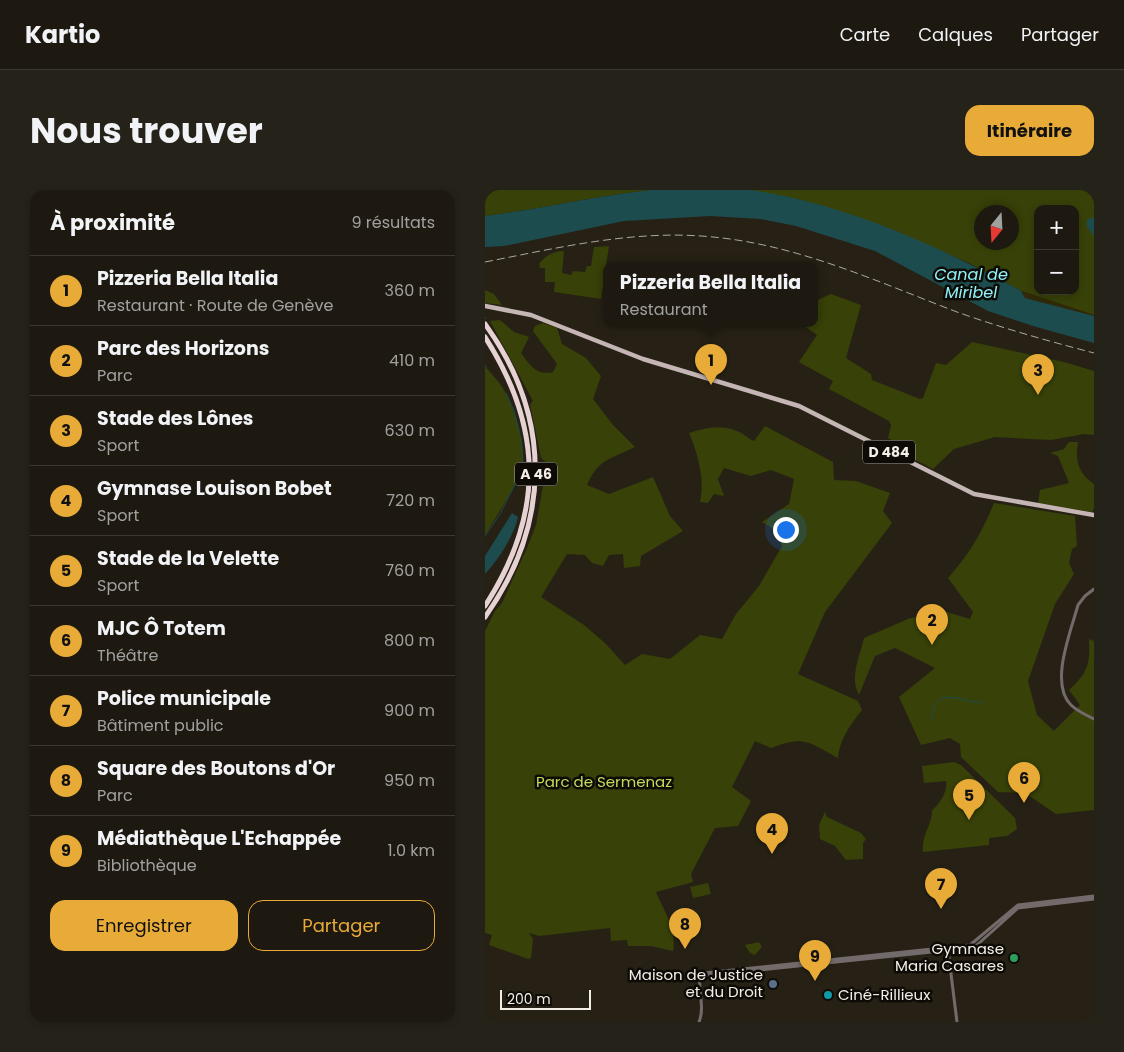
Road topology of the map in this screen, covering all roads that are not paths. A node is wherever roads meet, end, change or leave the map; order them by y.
1 (485, 306) edge
2 (487, 327) edge
3 (485, 337) edge
4 (1094, 515) edge
5 (1094, 589) edge
6 (485, 606) edge
7 (485, 617) edge
8 (1094, 719) edge
9 (1094, 898) edge
10 (948, 948) junction
11 (699, 1022) edge
12 (957, 1022) edge

1 - 4 main road, D 484
2 - 7 highway, A 46
3 - 6 highway, A 46
5 - 8 street
9 - 10 street
10 - 11 street
10 - 12 street

